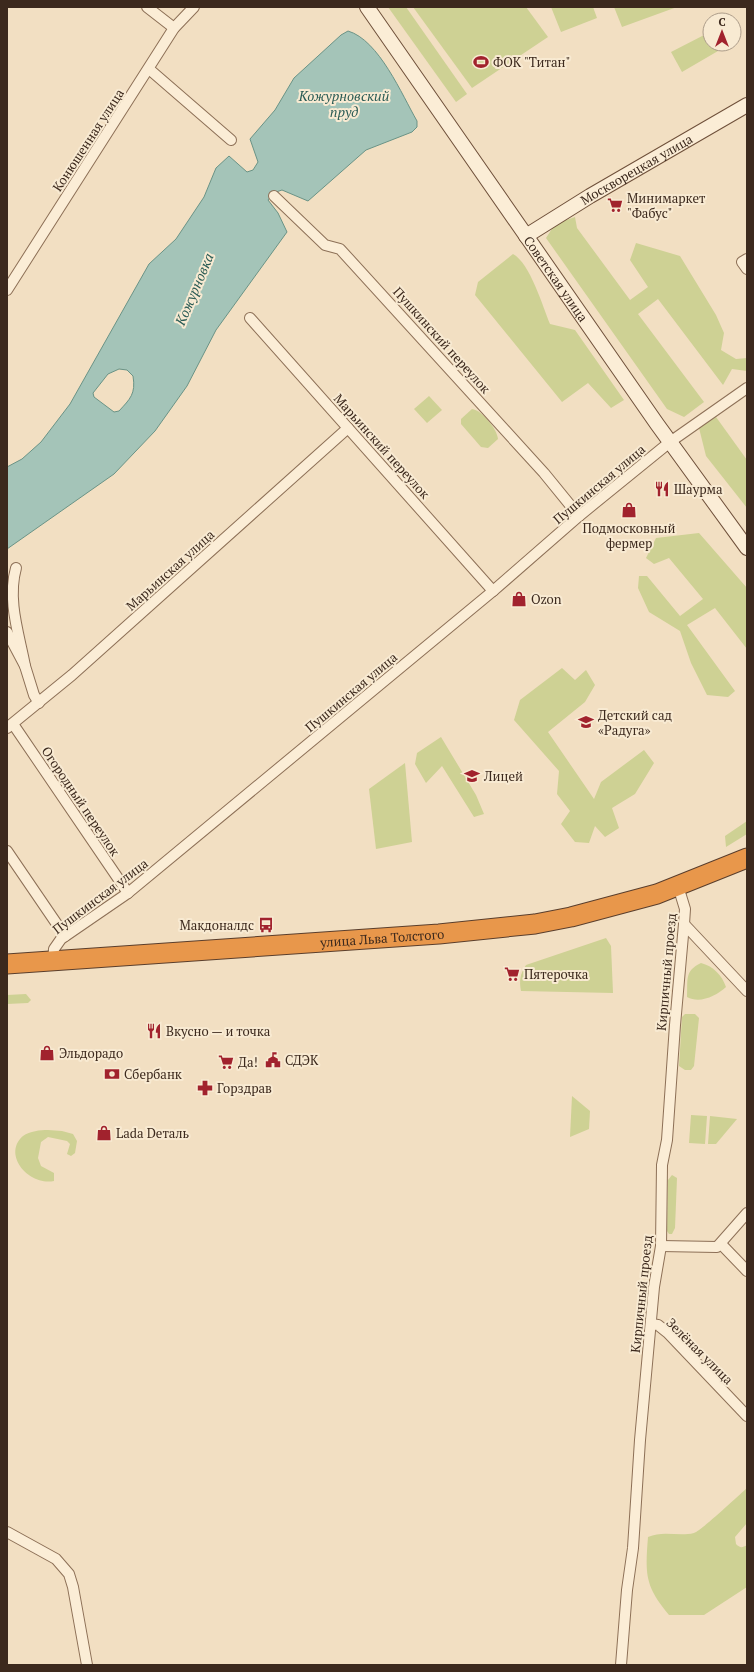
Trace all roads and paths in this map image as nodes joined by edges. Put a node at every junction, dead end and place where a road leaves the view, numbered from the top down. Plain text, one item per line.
1 (147, 7) edge
2 (194, 7) edge
3 (367, 7) edge
4 (174, 28) junction
5 (149, 69) junction
6 (747, 105) edge
7 (231, 140) dead end
8 (274, 196) dead end
9 (526, 236) junction
10 (747, 259) edge
11 (747, 269) edge
12 (7, 290) edge
13 (250, 318) dead end
14 (747, 388) edge
15 (348, 428) junction
16 (670, 442) junction
17 (579, 516) junction
18 (747, 548) edge
19 (16, 568) dead end
20 (494, 591) junction
21 (7, 632) edge
22 (25, 666) junction
23 (39, 703) junction
24 (10, 726) edge
25 (7, 851) edge
26 (747, 858) edge
27 (678, 886) junction
28 (128, 893) junction
29 (684, 924) junction
30 (65, 936) junction
31 (53, 961) junction
32 (7, 964) edge
33 (747, 991) edge
34 (747, 1213) edge
35 (721, 1244) junction
36 (661, 1246) junction
37 (747, 1271) edge
38 (651, 1324) junction
39 (747, 1416) edge
40 (7, 1532) edge
41 (87, 1665) edge
42 (621, 1665) edge

1 - 4 street
2 - 4 street, Конюшенная улица
3 - 9 main road, Советская улица
4 - 5 street, Конюшенная улица
5 - 7 street
5 - 12 street, Конюшенная улица
6 - 9 main road, Москворецкая улица
8 - 17 street, Пушкинский переулок
9 - 16 main road, Советская улица
10 - 11 street
13 - 15 street, Марьинский переулок
14 - 16 street, Пушкинская улица
15 - 20 street, Марьинский переулок
15 - 23 street, Марьинская улица
16 - 17 street, Пушкинская улица
16 - 18 main road, Советская улица
17 - 20 street, Пушкинская улица
19 - 22 street
20 - 28 street, Пушкинская улица
21 - 22 street
22 - 23 street
23 - 24 street, Марьинская улица
24 - 28 street, Огородный переулок
25 - 30 street
26 - 27 highway, улица Льва Толстого
27 - 29 street, Кирпичный проезд
27 - 31 highway, улица Льва Толстого
28 - 30 street, Пушкинская улица
29 - 33 street
29 - 36 street, Кирпичный проезд
30 - 31 street, Пушкинская улица
31 - 32 highway, улица Льва Толстого
34 - 35 street
35 - 36 street
35 - 37 street
36 - 38 street, Кирпичный проезд
38 - 39 street, Зелёная улица
38 - 42 street, Кирпичный проезд
40 - 41 street

